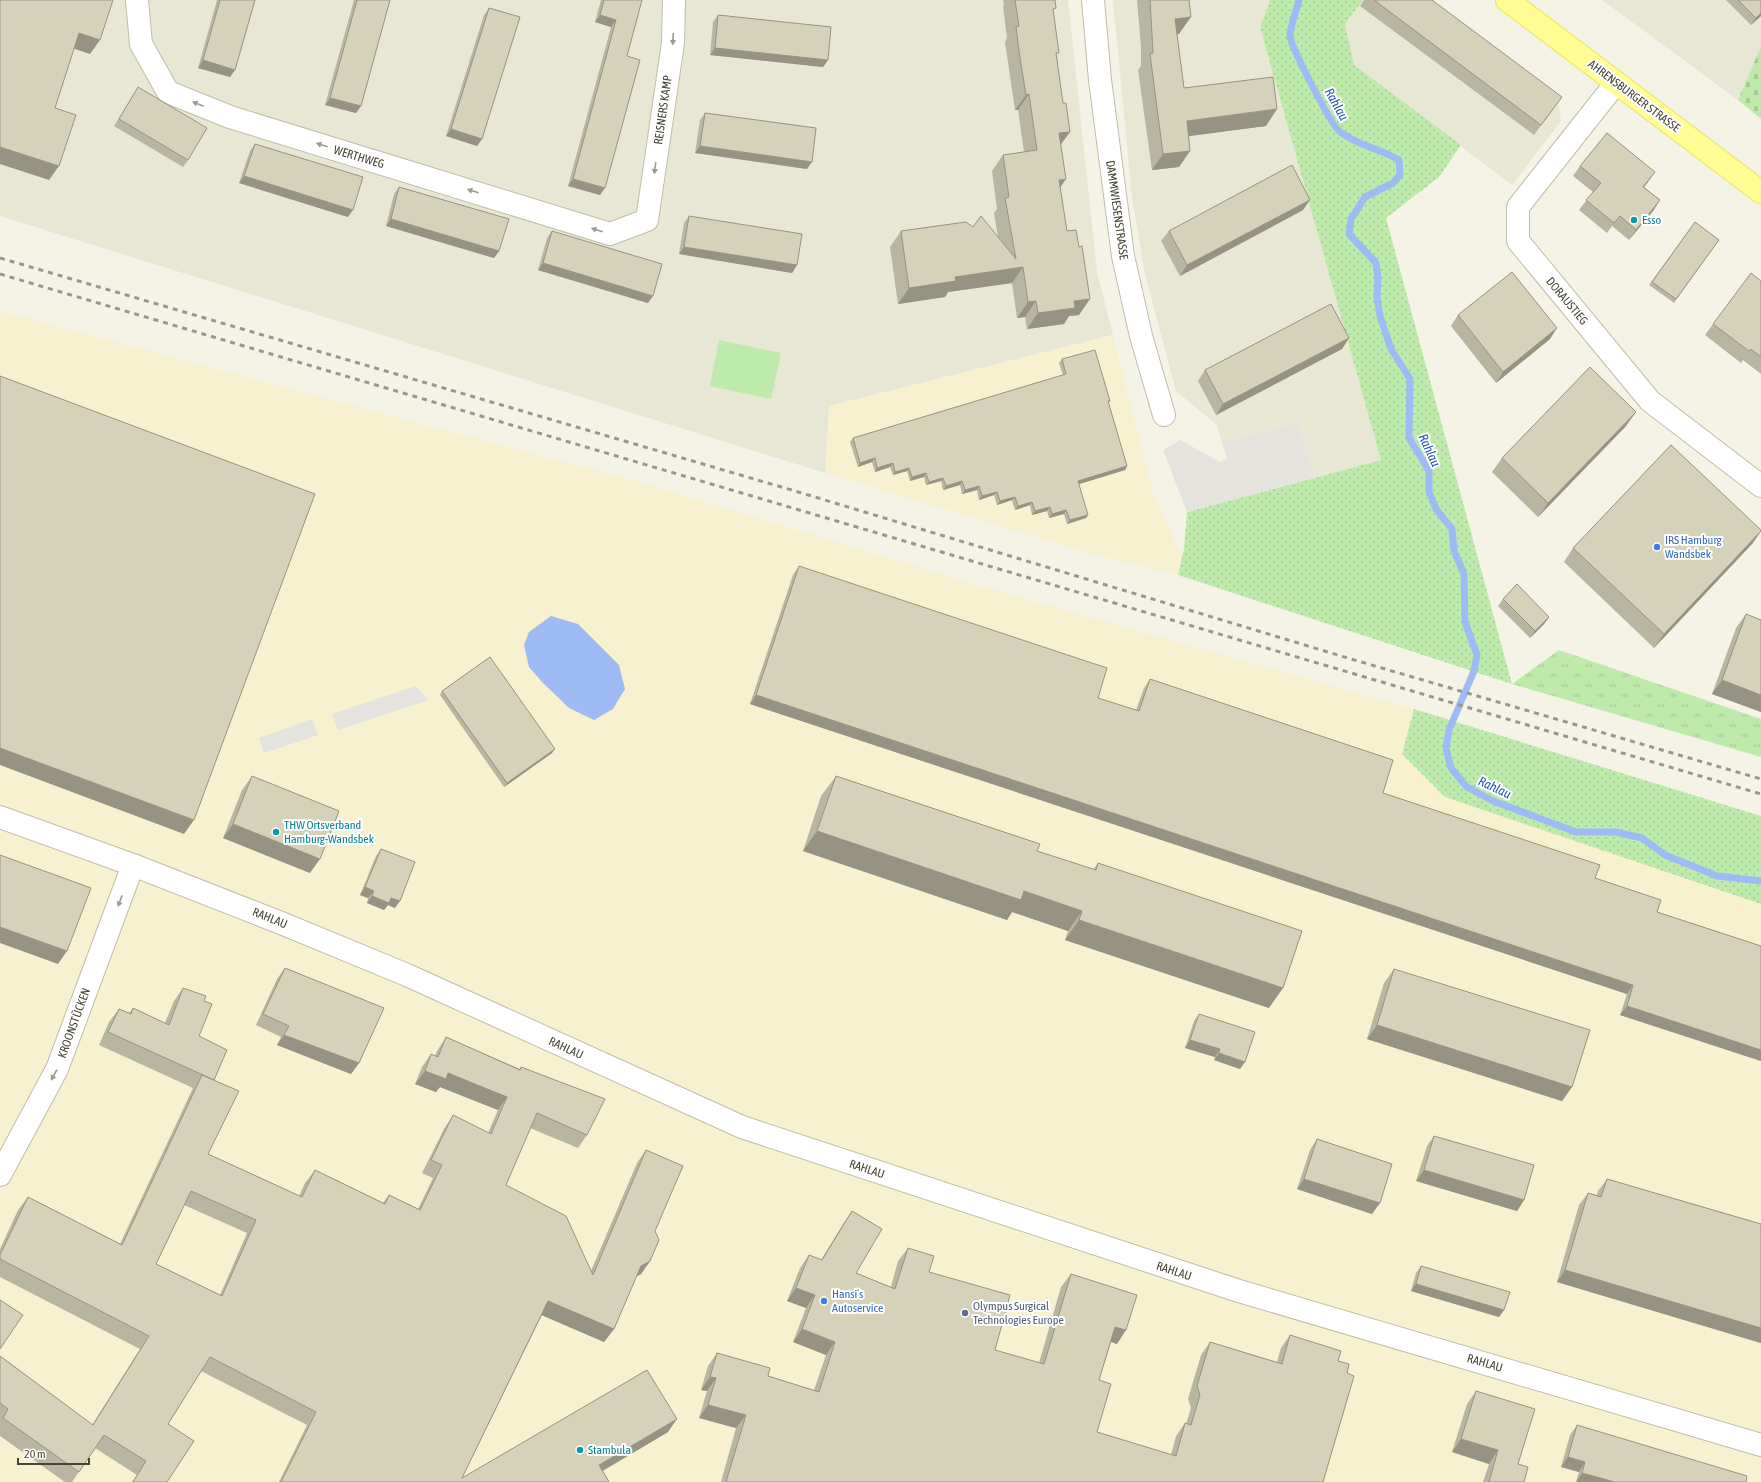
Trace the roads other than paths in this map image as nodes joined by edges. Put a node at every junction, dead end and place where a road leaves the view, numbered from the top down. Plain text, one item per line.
1 (137, 0) edge
2 (674, 0) edge
3 (1093, 0) edge
4 (1507, 0) edge
5 (1616, 83) junction
6 (1761, 192) edge
7 (647, 220) joint
8 (1164, 415) dead end
9 (1761, 486) edge
10 (0, 817) edge
11 (133, 865) junction
12 (0, 1175) edge
13 (1761, 1445) edge

7 -> 1 street, WERTHWEG
2 -> 7 street, REISNERS KAMP
3 - 8 street, DAMMWIESENSTRASSE
4 - 5 main road, AHRENSBURGER STRASSE
5 - 6 main road, AHRENSBURGER STRASSE
5 - 9 street, DORAUSTIEG
10 - 11 street, RAHLAU
11 -> 12 street, KROONSTÜCKEN
11 - 13 street, RAHLAU

